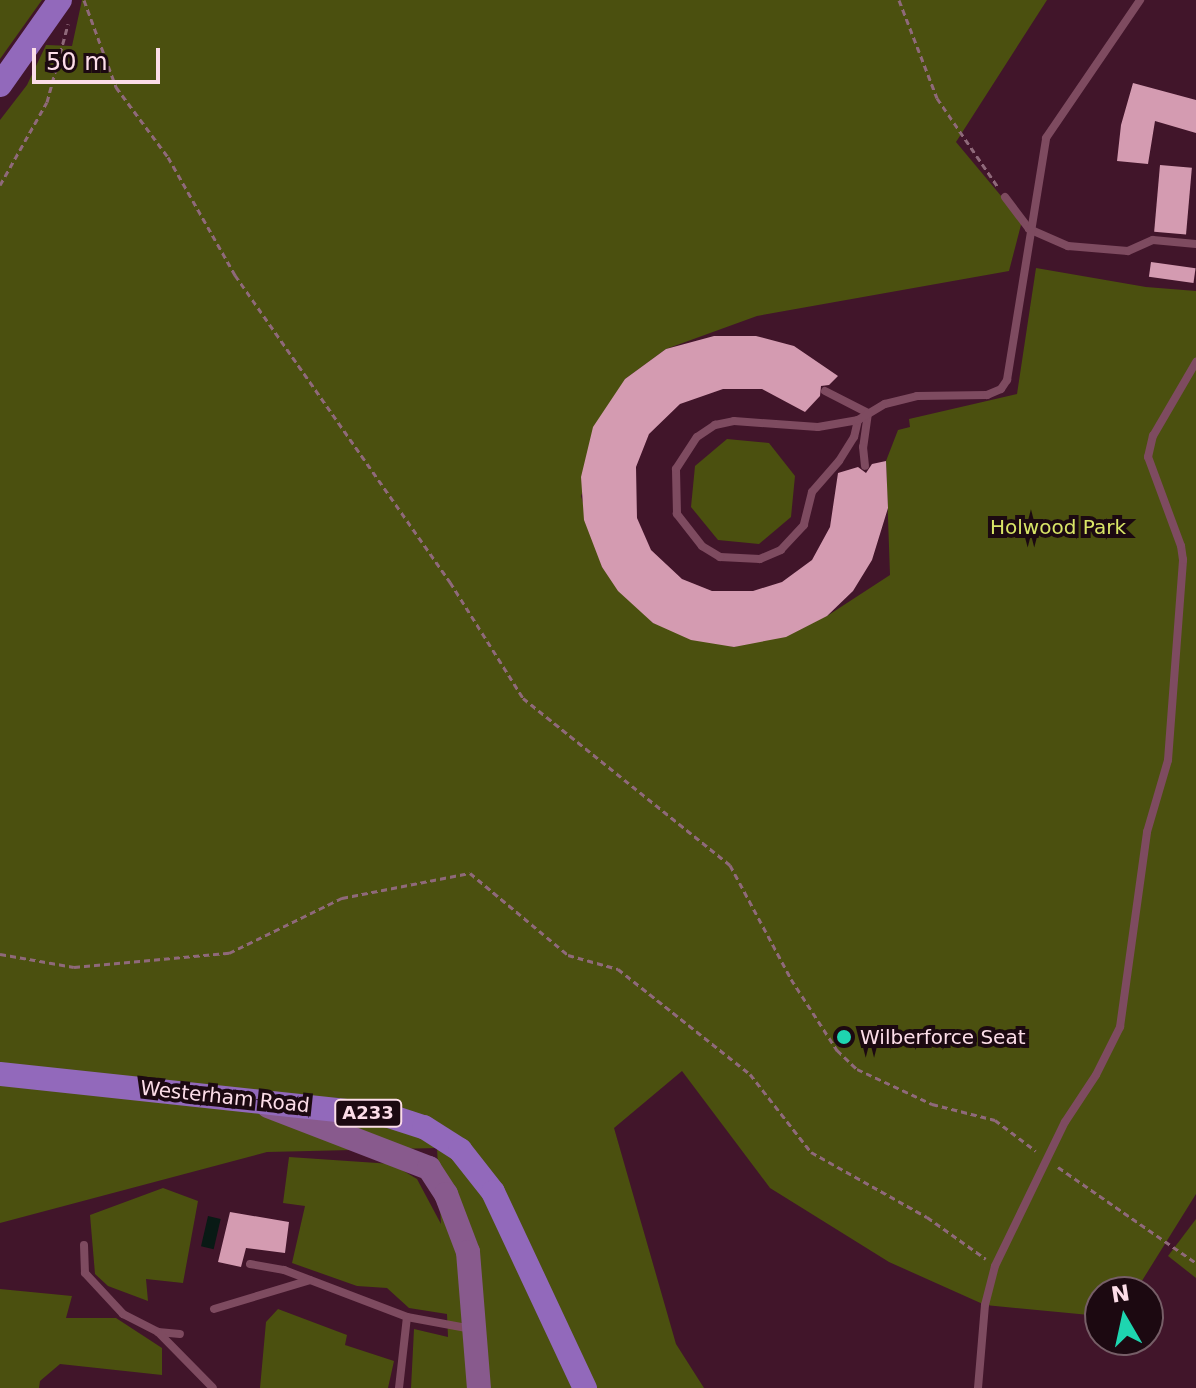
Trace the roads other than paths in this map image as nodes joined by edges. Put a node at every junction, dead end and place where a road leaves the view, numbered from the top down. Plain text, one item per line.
1 (1140, 0) edge
2 (65, 10) edge
3 (0, 85) edge
4 (1005, 197) road end
5 (1029, 229) junction
6 (1196, 244) edge
7 (1196, 362) edge
8 (825, 391) dead end
9 (868, 413) junction
10 (858, 420) junction
11 (865, 466) dead end
12 (0, 1074) edge
13 (250, 1099) junction
14 (84, 1245) dead end
15 (250, 1264) dead end
16 (310, 1280) junction
17 (214, 1309) dead end
18 (407, 1317) junction
19 (477, 1330) junction
20 (158, 1332) junction
21 (180, 1334) dead end
22 (213, 1388) edge
23 (399, 1388) edge
24 (479, 1388) edge
25 (585, 1388) edge
26 (978, 1388) edge

1 - 5 lane
2 - 3 main road
4 - 5 lane
5 - 6 lane
5 - 9 lane
7 - 26 lane
8 - 9 lane
9 - 10 lane
9 - 11 lane
10 - 10 lane
12 - 13 main road, Westerham Road / A233
13 - 19 street
13 - 25 main road, Westerham Road / A233
14 - 20 lane
15 - 16 lane
16 - 17 lane
16 - 18 lane
18 - 19 lane
18 - 23 lane
19 - 24 street
20 - 21 lane
20 - 22 lane

